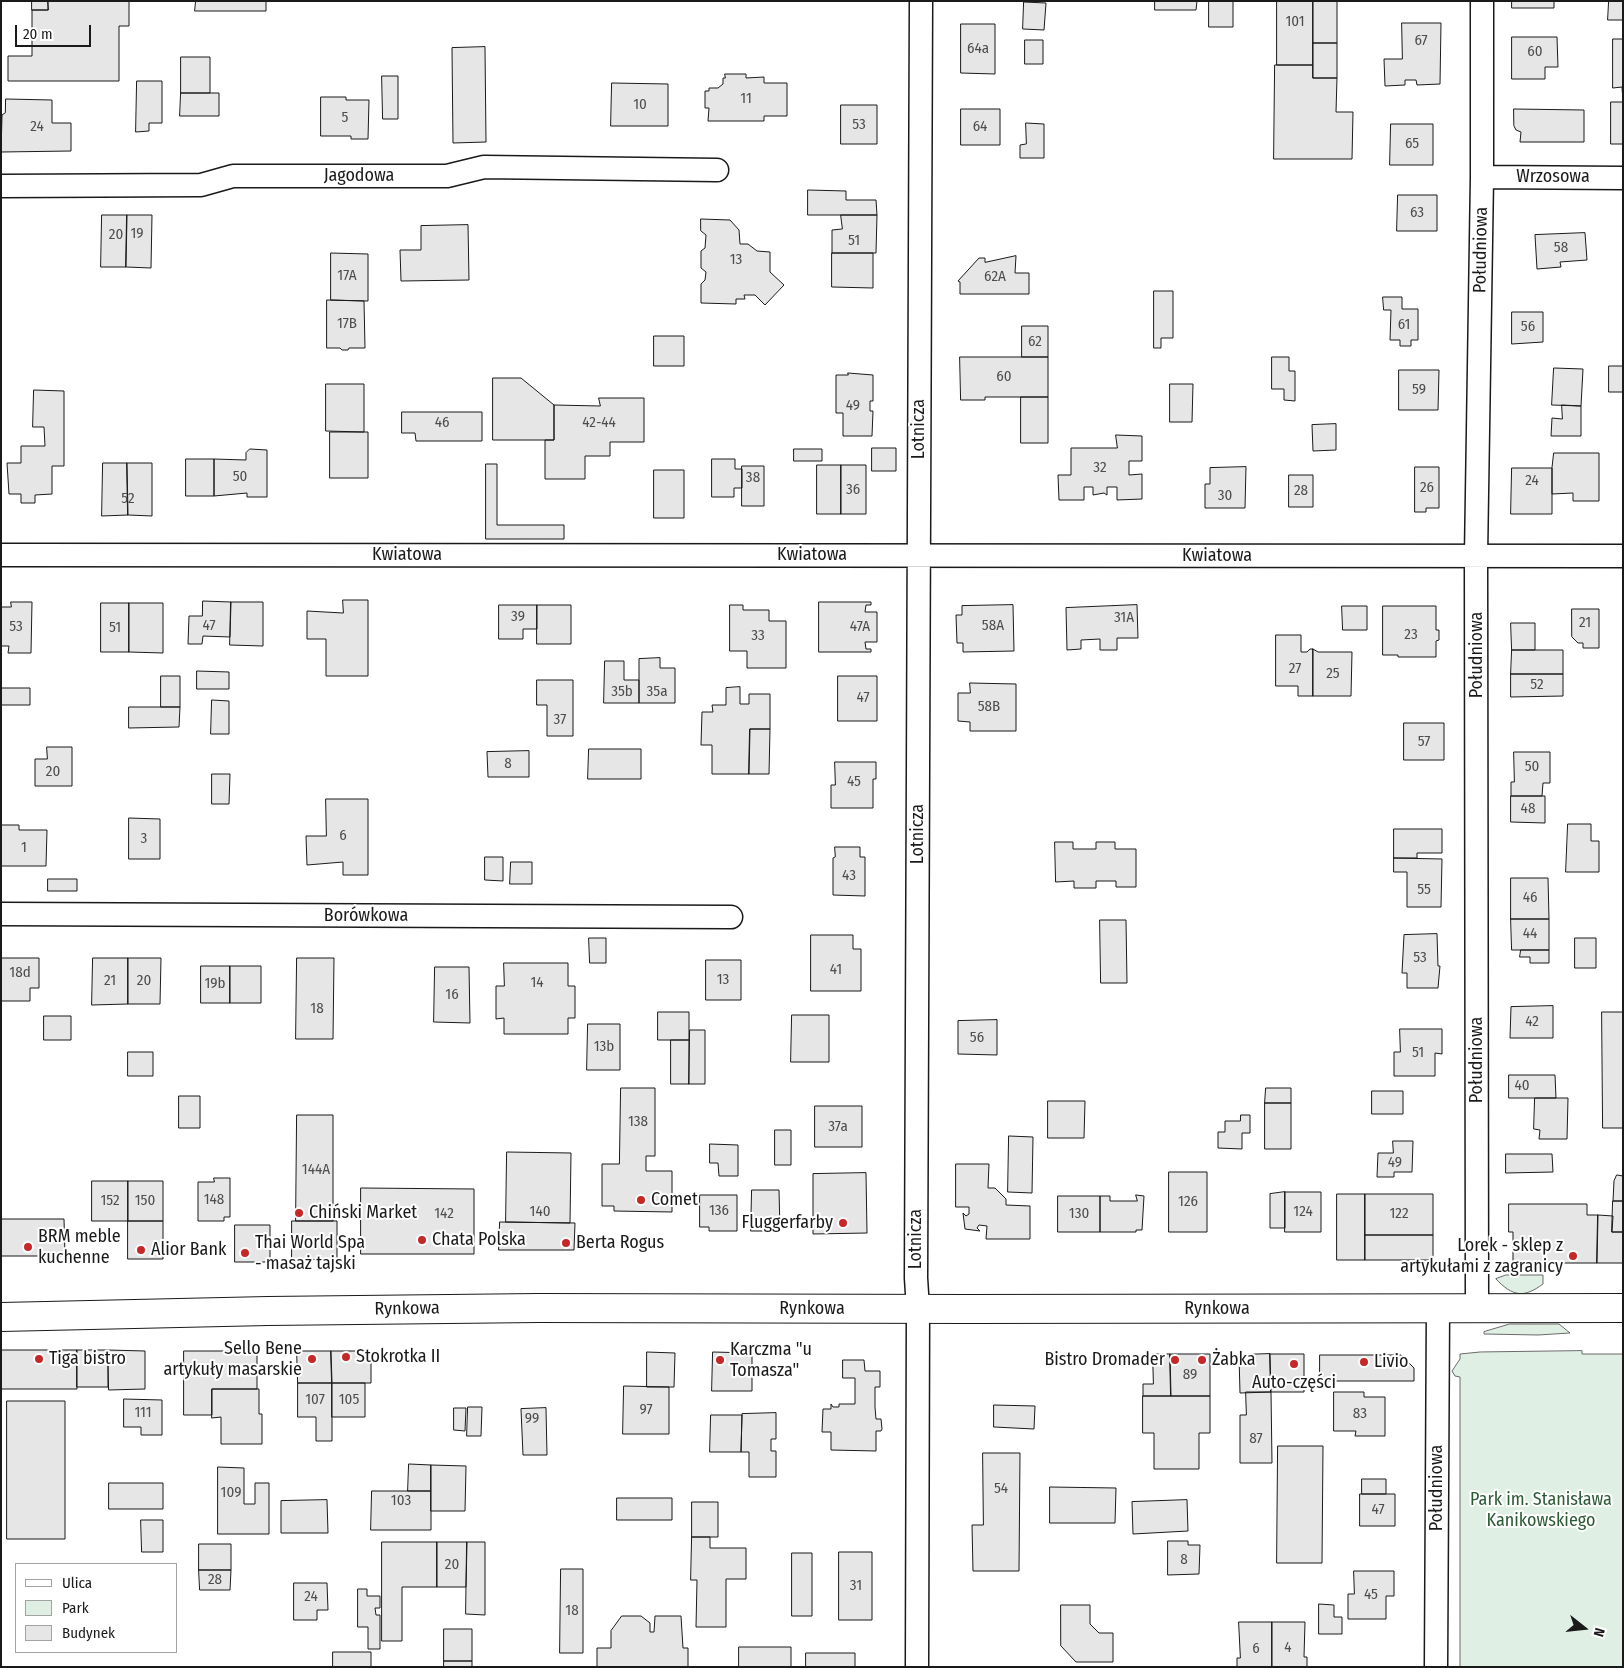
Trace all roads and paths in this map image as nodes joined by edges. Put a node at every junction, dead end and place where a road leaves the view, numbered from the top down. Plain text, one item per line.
1 (921, 1) edge
2 (1482, 1) edge
3 (717, 170) dead end
4 (1482, 177) junction
5 (1623, 178) edge
6 (1, 186) edge
7 (1, 555) edge
8 (919, 555) junction
9 (1476, 556) junction
10 (1623, 556) edge
11 (1, 914) edge
12 (731, 917) dead end
13 (1477, 1308) junction
14 (1623, 1308) edge
15 (918, 1309) junction
16 (1438, 1309) junction
17 (1, 1317) edge
18 (917, 1667) edge
19 (1436, 1667) edge

1 - 8 street, Lotnicza
2 - 4 street, Południowa
3 - 6 street, Jagodowa
4 - 5 street, Wrzosowa
4 - 9 street, Południowa
7 - 8 street, Kwiatowa
8 - 9 street, Kwiatowa
8 - 15 street, Lotnicza
9 - 10 street, Kwiatowa
9 - 13 street, Południowa
11 - 12 street, Borówkowa
13 - 14 street, Rynkowa
13 - 16 street, Rynkowa
15 - 16 street, Rynkowa
15 - 17 street, Rynkowa
15 - 18 street, Lotnicza
16 - 19 street, Południowa

